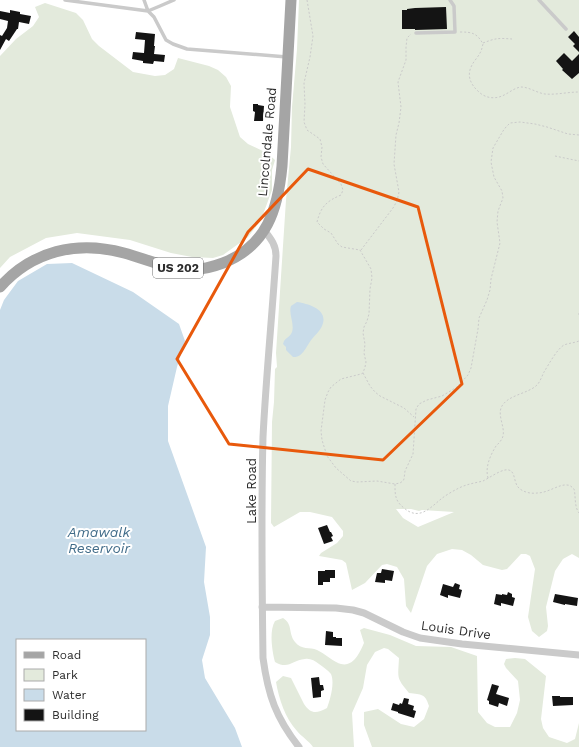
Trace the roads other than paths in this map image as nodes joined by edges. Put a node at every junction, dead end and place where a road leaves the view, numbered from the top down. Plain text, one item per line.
1 (65, 0) edge
2 (144, 0) edge
3 (174, 0) edge
4 (291, 0) edge
5 (450, 0) edge
6 (539, 0) edge
7 (148, 11) junction
8 (566, 30) dead end
9 (416, 33) road end
10 (288, 58) junction
11 (264, 230) junction
12 (0, 287) edge
13 (262, 606) junction
14 (579, 655) edge
15 (299, 747) edge

1 - 7 lane
2 - 7 lane
3 - 7 lane
4 - 10 main road, Lincolndale Road / US 202
5 - 9 lane
6 - 8 lane
7 - 10 lane
10 - 11 main road, Lincolndale Road / US 202
11 - 12 main road, Lincolndale Road / US 202
11 - 13 street, Lake Road
13 - 14 street, Louis Drive
13 - 15 street, Lake Road

